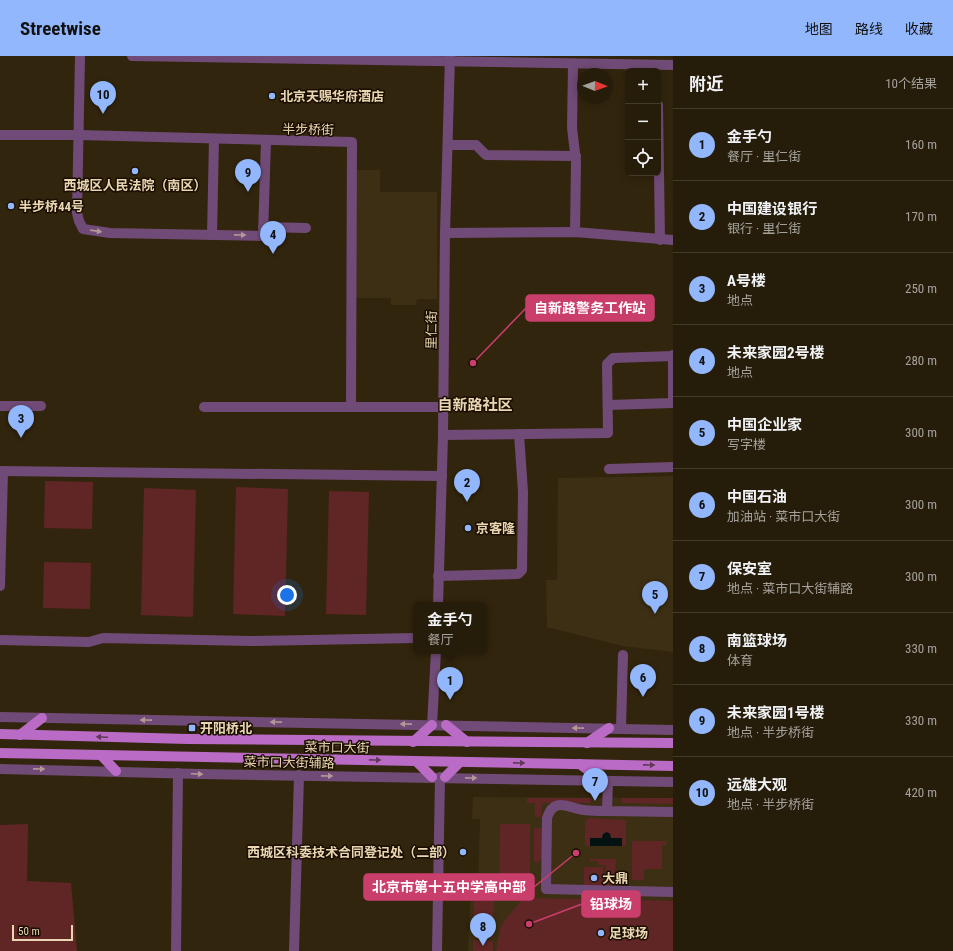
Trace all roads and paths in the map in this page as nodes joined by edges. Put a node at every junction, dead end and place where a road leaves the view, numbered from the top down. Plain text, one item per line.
1 (80, 56) edge
2 (132, 56) edge
3 (230, 57) edge
4 (450, 59) edge
5 (574, 64) junction
6 (673, 65) edge
7 (655, 68) edge
8 (0, 135) edge
9 (79, 135) junction
10 (214, 139) junction
11 (659, 140) edge
12 (266, 141) junction
13 (448, 145) junction
14 (576, 156) junction
15 (263, 227) junction
16 (306, 228) dead end
17 (575, 232) junction
18 (445, 233) junction
19 (212, 235) junction
20 (660, 240) junction
21 (673, 240) edge
22 (673, 356) edge
23 (673, 403) edge
24 (608, 405) junction
25 (0, 406) edge
26 (41, 406) dead end
27 (351, 406) junction
28 (204, 407) dead end
29 (443, 407) junction
30 (519, 434) junction
31 (443, 435) junction
32 (673, 468) edge
33 (609, 469) dead end
34 (1, 471) edge
35 (442, 476) junction
36 (438, 576) junction
37 (0, 586) edge
38 (438, 602) edge
39 (413, 638) edge
40 (0, 640) edge
41 (436, 654) edge
42 (623, 655) dead end
43 (0, 717) edge
44 (42, 718) junction
45 (432, 725) junction
46 (446, 725) junction
47 (609, 728) junction
48 (621, 728) junction
49 (673, 730) edge
50 (0, 734) edge
51 (20, 735) junction
52 (412, 742) junction
53 (467, 742) junction
54 (587, 743) junction
55 (673, 743) edge
56 (0, 753) edge
57 (101, 755) junction
58 (416, 761) junction
59 (460, 762) junction
60 (580, 764) junction
61 (673, 766) edge
62 (0, 769) edge
63 (116, 771) junction
64 (178, 773) junction
65 (299, 775) junction
66 (439, 777) junction
67 (605, 781) junction
68 (673, 782) edge
69 (607, 811) junction
70 (673, 812) edge
71 (673, 892) edge
72 (176, 951) edge
73 (294, 951) edge
74 (437, 951) edge

1 - 9 street
2 - 3 street
3 - 4 street
4 - 5 street
4 - 13 street, 里仁街
5 - 7 street
5 - 14 street
6 - 7 street
8 - 9 street, 半步桥街
9 - 10 street, 半步桥街
9 -> 19 street
10 - 12 street, 半步桥街
10 - 19 street
11 - 20 street
12 - 15 street
12 - 27 street, 半步桥街
13 - 14 street
13 - 18 street, 里仁街
14 - 17 street
15 - 16 street
19 -> 15 street
17 - 18 street
17 - 20 street
18 - 29 street, 里仁街
20 - 21 street
22 - 23 street
22 - 24 street
23 - 24 street
24 - 30 street
25 - 26 street
27 - 28 street
27 - 29 street
29 - 31 street, 里仁街
30 - 31 street
30 - 36 street
31 - 35 street, 里仁街
32 - 33 street
34 - 35 street
34 - 37 street
35 - 36 street, 里仁街
36 - 38 street, 里仁街
39 - 40 street
41 - 45 street
42 - 48 street
43 - 44 street
45 -> 44 street
44 - 51 main road
45 - 46 street
45 - 52 main road
47 -> 46 street
46 - 53 main road
47 - 48 street
47 - 54 main road
48 - 49 street
50 - 51 main road, 菜市口大街
52 -> 51 main road, 菜市口大街
52 - 53 main road, 菜市口大街
53 - 54 main road, 菜市口大街
54 - 55 main road, 菜市口大街
56 - 57 main road, 菜市口大街
57 -> 58 main road, 菜市口大街
57 - 63 main road
58 - 59 main road, 菜市口大街
58 - 66 main road
59 -> 60 main road, 菜市口大街
59 - 66 main road
60 -> 61 main road, 菜市口大街
60 - 67 main road
62 -> 63 street, 菜市口大街辅路
63 - 64 street, 菜市口大街辅路
64 -> 65 street, 菜市口大街辅路
64 - 72 street
65 -> 66 street, 菜市口大街辅路
65 - 73 street
66 -> 67 street, 菜市口大街辅路
66 - 74 street
67 - 68 street, 菜市口大街辅路
67 - 69 street
69 - 70 street
69 - 71 street

